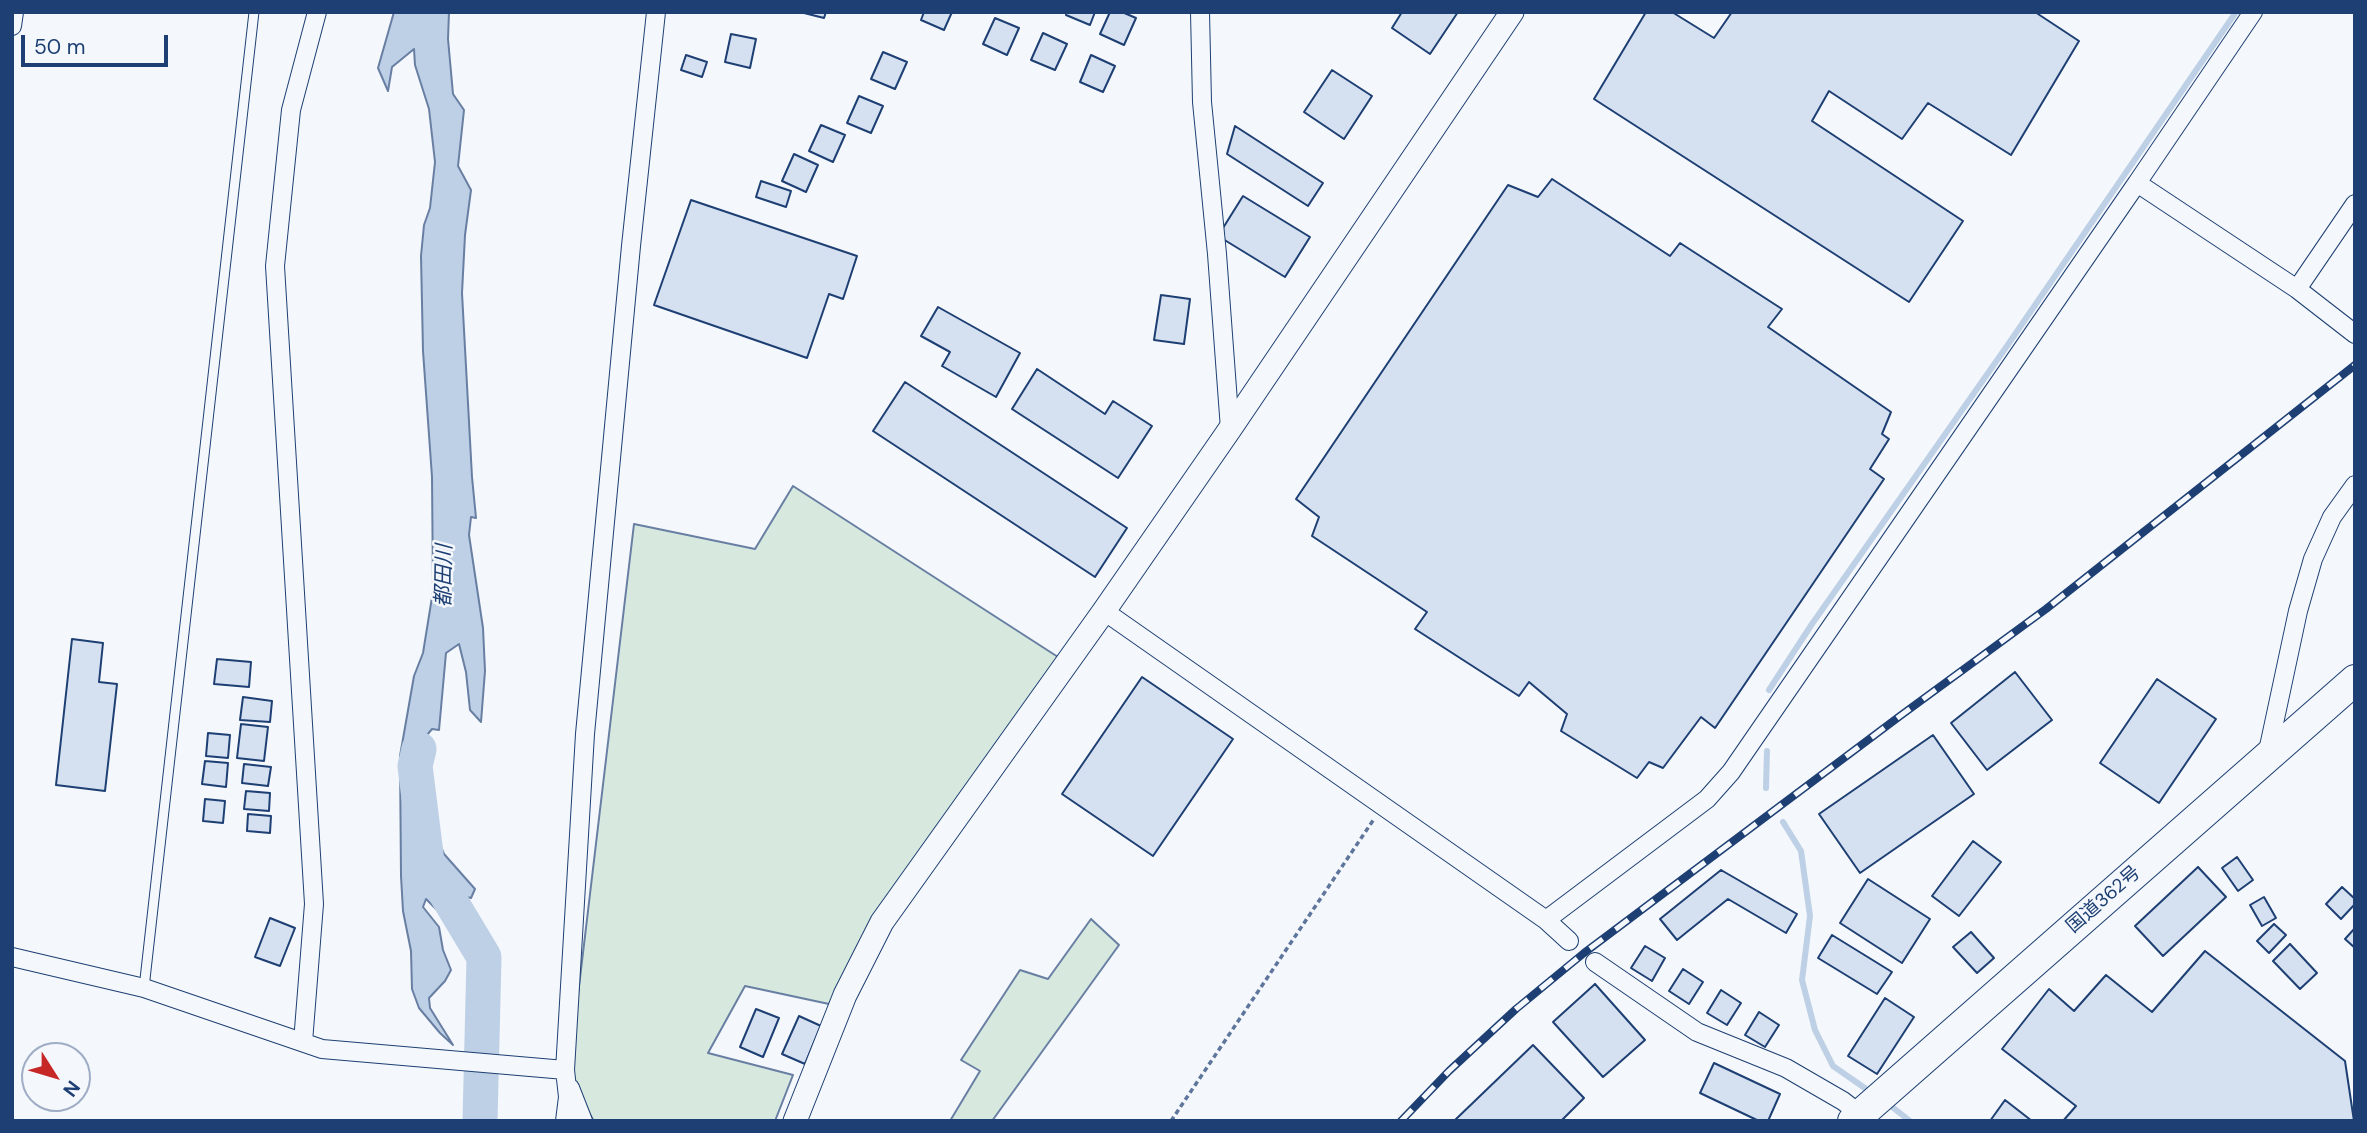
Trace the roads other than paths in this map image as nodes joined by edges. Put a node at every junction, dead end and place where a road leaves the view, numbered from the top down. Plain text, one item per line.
1 (14, 12) edge
2 (254, 12) edge
3 (317, 12) edge
4 (656, 12) edge
5 (1199, 12) edge
6 (1512, 12) edge
7 (2253, 12) edge
8 (12, 26) edge
9 (2137, 183) junction
10 (2355, 205) edge
11 (2298, 289) junction
12 (2355, 334) edge
13 (1230, 429) junction
14 (2355, 485) edge
15 (1104, 611) junction
16 (2355, 680) edge
17 (2267, 756) junction
18 (1546, 920) junction
19 (1569, 941) dead end
20 (12, 957) edge
21 (1595, 961) dead end
22 (144, 988) junction
23 (303, 1042) junction
24 (565, 1070) junction
25 (1857, 1118) edge
26 (565, 1121) edge
27 (583, 1121) edge
28 (795, 1121) edge

1 - 8 street
2 - 22 lane
3 - 23 street
4 - 24 street
5 - 13 street
6 - 13 street
7 - 9 street
9 - 11 street
9 - 18 street
10 - 11 street
11 - 12 street
13 - 15 street
14 - 17 street
15 - 18 street
15 - 28 street
16 - 17 highway, 国道362号
17 - 25 highway, 国道362号
18 - 19 street
20 - 22 street
21 - 25 street
22 - 23 street
23 - 24 street
24 - 26 street
24 - 27 street

